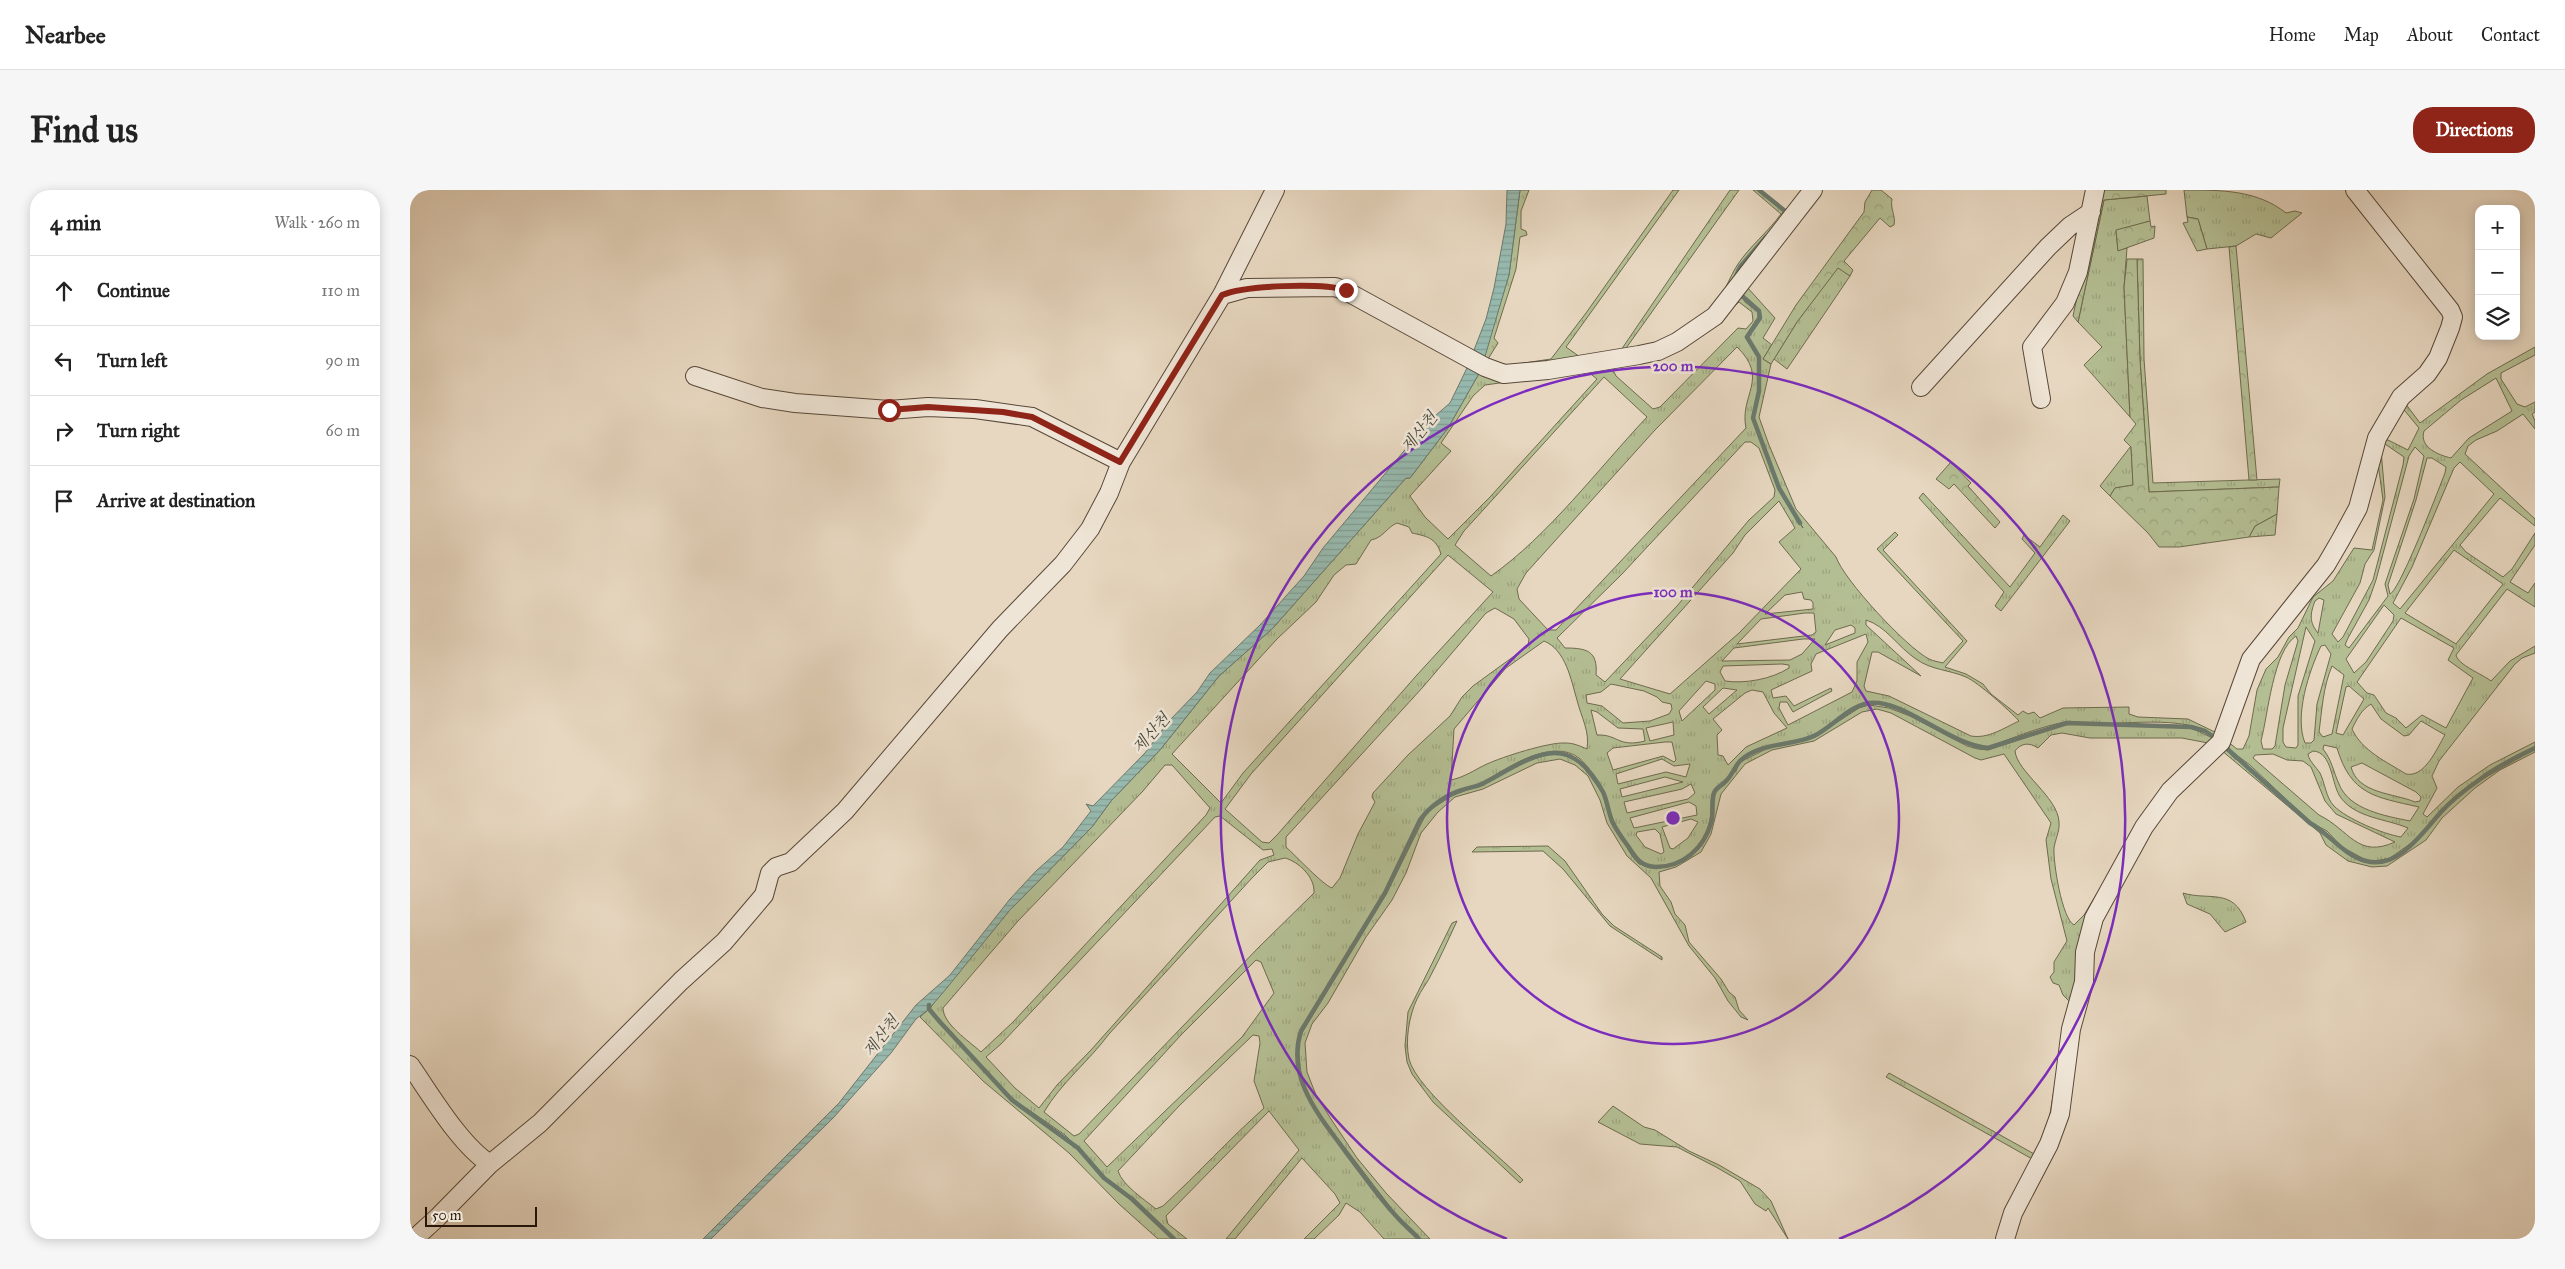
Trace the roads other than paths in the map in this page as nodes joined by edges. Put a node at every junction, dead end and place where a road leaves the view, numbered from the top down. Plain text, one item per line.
1 (1275, 190) edge
2 (1813, 190) edge
3 (2096, 190) edge
4 (2356, 190) edge
5 (2091, 212) junction
6 (1222, 295) junction
7 (695, 376) dead end
8 (1920, 387) dead end
9 (2041, 399) dead end
10 (1120, 462) junction
11 (410, 1065) edge
12 (490, 1164) junction
13 (414, 1239) edge
14 (2005, 1239) edge

1 - 6 street
2 - 6 street
3 - 5 street
4 - 14 street
5 - 8 street
5 - 9 street
6 - 10 street
7 - 10 street
10 - 12 street
11 - 12 street
12 - 13 street

